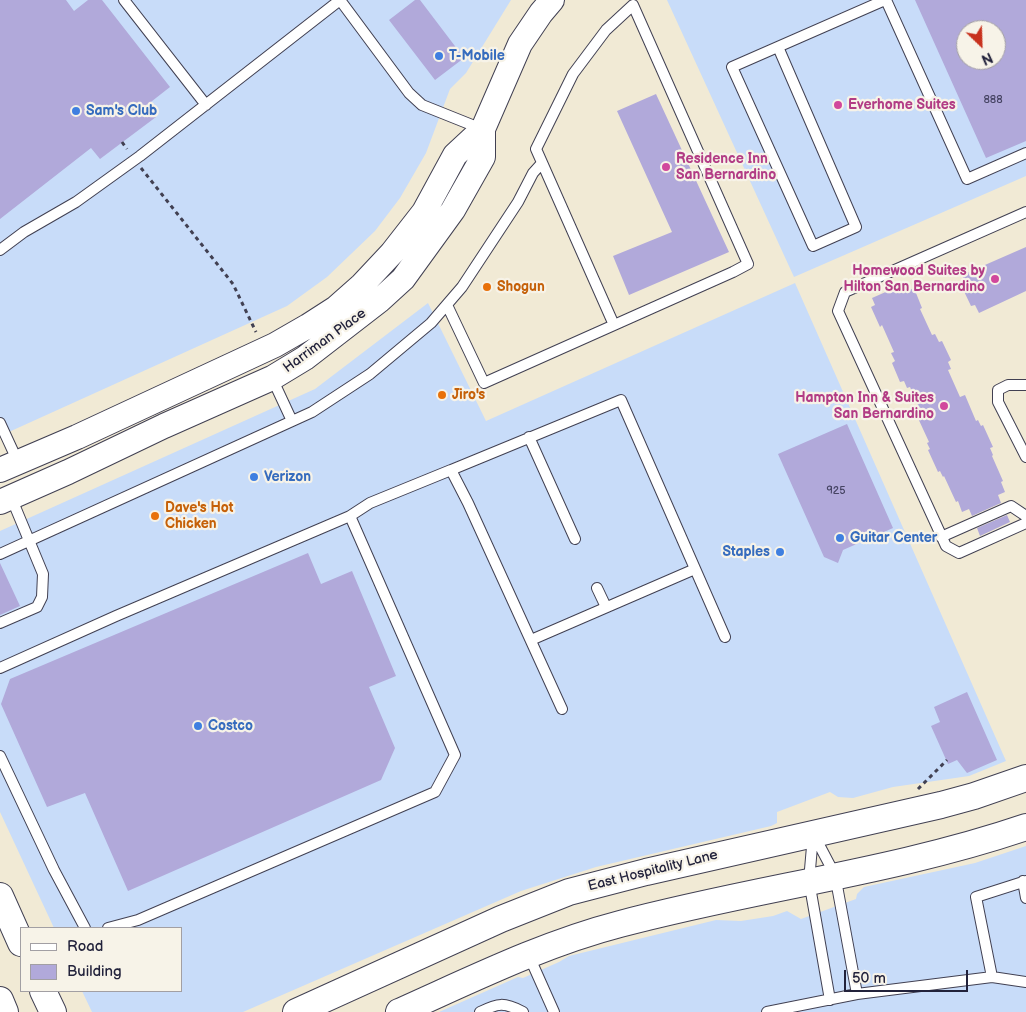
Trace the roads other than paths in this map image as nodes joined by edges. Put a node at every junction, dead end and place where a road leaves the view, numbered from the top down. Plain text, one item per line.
1 (124, 0) edge
2 (340, 0) edge
3 (552, 0) edge
4 (885, 0) edge
5 (778, 47) junction
6 (206, 105) junction
7 (483, 129) junction
8 (1026, 153) edge
9 (542, 163) junction
10 (1026, 212) edge
11 (0, 250) edge
12 (447, 305) junction
13 (614, 325) junction
14 (272, 378) junction
15 (1026, 385) edge
16 (292, 421) junction
17 (0, 423) edge
18 (529, 437) junction
19 (1026, 456) edge
20 (9, 466) edge
21 (451, 470) junction
22 (6, 500) edge
23 (350, 516) junction
24 (1026, 516) edge
25 (1026, 523) edge
26 (941, 537) junction
27 (575, 539) dead end
28 (28, 541) junction
29 (0, 554) edge
30 (695, 569) junction
31 (597, 588) dead end
32 (606, 607) junction
33 (0, 623) edge
34 (725, 637) dead end
35 (531, 640) junction
36 (0, 668) edge
37 (562, 709) dead end
38 (0, 756) edge
39 (1026, 778) edge
40 (1026, 827) edge
41 (814, 834) junction
42 (835, 876) junction
43 (809, 881) junction
44 (1024, 881) edge
45 (0, 896) edge
46 (1026, 898) edge
47 (84, 927) edge
48 (112, 927) edge
49 (20, 941) edge
50 (529, 954) junction
51 (992, 978) junction
52 (1026, 982) edge
53 (43, 992) edge
54 (857, 994) junction
55 (0, 1000) edge
56 (830, 1000) junction
57 (5, 1012) edge
58 (53, 1012) edge
59 (296, 1012) edge
60 (399, 1012) edge
61 (480, 1012) edge
62 (523, 1012) edge
63 (554, 1012) edge
64 (767, 1012) edge

1 - 6 lane
2 - 6 lane
2 - 7 lane
3 - 7 street, Harriman Place
4 - 5 lane
4 - 8 lane
5 - 5 lane
6 - 11 lane
7 - 14 street, Harriman Place
7 - 20 street, Harriman Place
9 - 12 lane
9 - 13 lane
9 - 13 lane
10 - 26 lane
12 - 13 lane
12 - 16 lane
14 - 16 lane
14 - 22 street, Harriman Place
15 - 19 lane
16 - 28 lane
17 - 20 lane
18 - 21 lane
18 - 27 lane
18 - 30 lane
21 - 23 lane
21 - 35 lane
22 - 28 lane
23 - 36 lane
23 - 48 lane
24 - 26 lane
25 - 26 lane
28 - 29 lane
28 - 33 lane
30 - 32 lane
30 - 34 lane
31 - 32 lane
32 - 35 lane
35 - 37 lane
38 - 47 lane
39 - 41 main road, East Hospitality Lane
40 - 42 main road
41 - 42 lane
41 - 43 lane
41 - 59 main road, East Hospitality Lane
42 - 43 main road
42 - 54 lane
43 - 50 main road
43 - 56 lane
44 - 46 lane
44 - 51 lane
45 - 49 main road
50 - 60 main road
50 - 63 lane
51 - 52 lane
51 - 54 lane
53 - 58 main road
54 - 56 lane
55 - 57 main road
56 - 64 lane
61 - 62 lane

